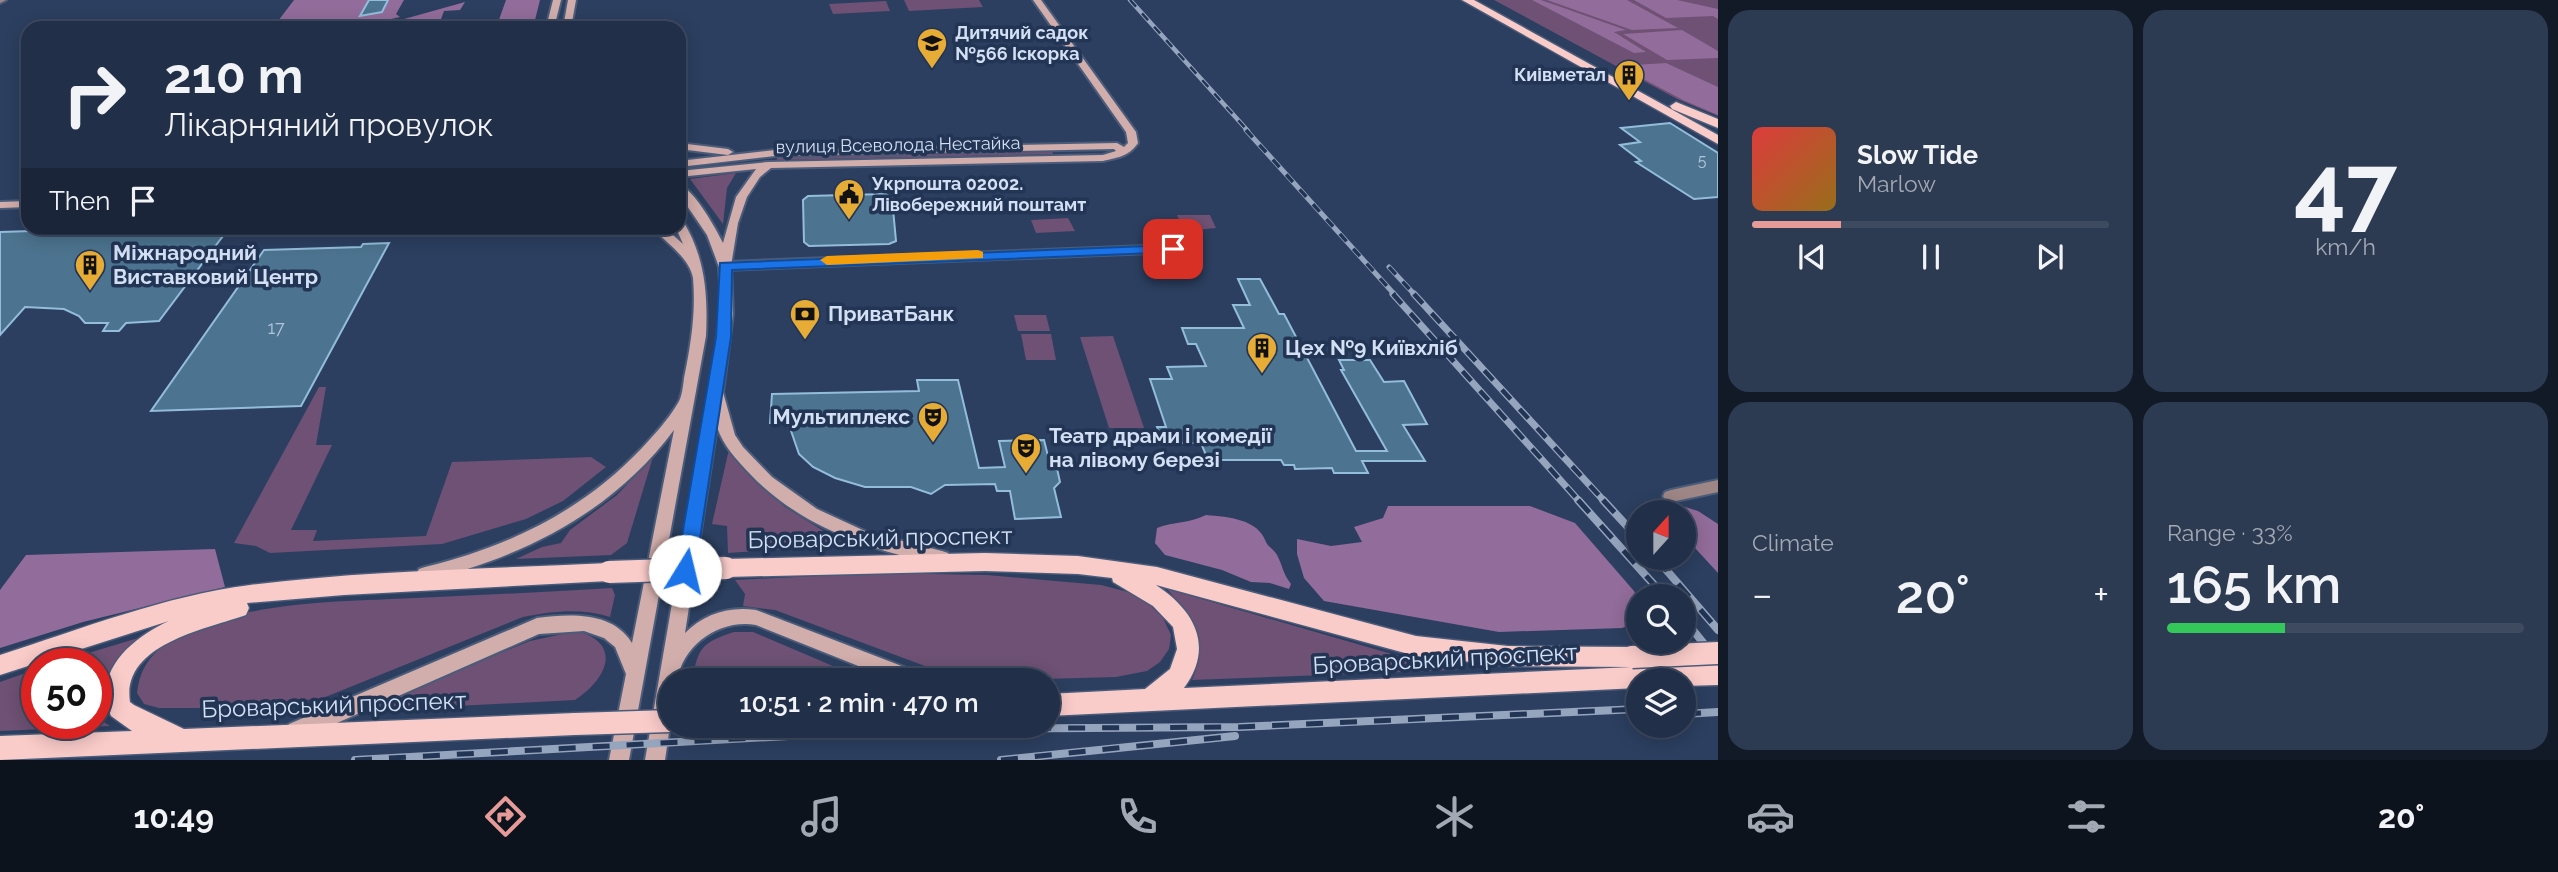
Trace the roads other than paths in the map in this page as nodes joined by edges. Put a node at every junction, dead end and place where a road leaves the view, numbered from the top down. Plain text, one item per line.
1 (557, 0) edge
2 (572, 0) edge
3 (1037, 0) edge
4 (1467, 0) edge
5 (1483, 0) edge
6 (552, 21) edge
7 (568, 21) edge
8 (1125, 123) junction
9 (1718, 124) edge
10 (1718, 140) edge
11 (1097, 145) junction
12 (686, 147) edge
13 (761, 153) junction
14 (1118, 156) junction
15 (686, 163) edge
16 (769, 165) junction
17 (686, 173) edge
18 (686, 196) edge
19 (21, 204) edge
20 (0, 205) edge
21 (667, 235) edge
22 (686, 235) edge
23 (1173, 249) dead end
24 (725, 266) junction
25 (700, 276) junction
26 (715, 390) junction
27 (688, 400) junction
28 (1718, 486) edge
29 (1671, 496) dead end
30 (985, 562) junction
31 (1105, 568) junction
32 (344, 586) junction
33 (1718, 653) edge
34 (0, 665) edge
35 (670, 668) edge
36 (672, 668) edge
37 (886, 668) edge
38 (634, 673) junction
39 (1718, 674) edge
40 (1150, 699) junction
41 (1060, 704) edge
42 (658, 721) edge
43 (288, 735) junction
44 (195, 738) junction
45 (659, 738) edge
46 (0, 748) edge
47 (619, 760) edge
48 (655, 760) edge

1 - 6 main road
2 - 7 main road
3 - 8 main road
4 - 10 main road
5 - 9 main road
8 - 11 main road
8 - 14 main road
11 - 13 main road, вулиця Всеволода Нестайка
11 - 14 main road
12 - 13 main road
13 - 15 main road, вулиця Всеволода Нестайка
14 - 16 main road, вулиця Всеволода Нестайка
16 - 17 main road, вулиця Всеволода Нестайка
16 - 24 main road
18 - 24 main road
19 - 20 main road
21 - 25 main road
22 - 25 main road
23 - 24 street
24 - 26 main road
25 - 27 main road
26 - 30 main road
26 - 35 main road
27 - 32 main road
27 - 38 main road
28 - 29 street
30 - 31 main road, Броварський проспект
30 - 32 main road, Броварський проспект, bridge
31 - 33 main road, Броварський проспект, bridge
31 - 40 main road
32 - 34 main road, Броварський проспект
32 - 44 main road
36 - 37 main road
38 - 43 main road
38 - 47 main road
39 - 40 main road, Броварський проспект
40 - 41 main road, Броварський проспект
42 - 43 main road, Броварський проспект, bridge
43 - 44 main road, Броварський проспект
44 - 46 main road, Броварський проспект
45 - 48 main road

